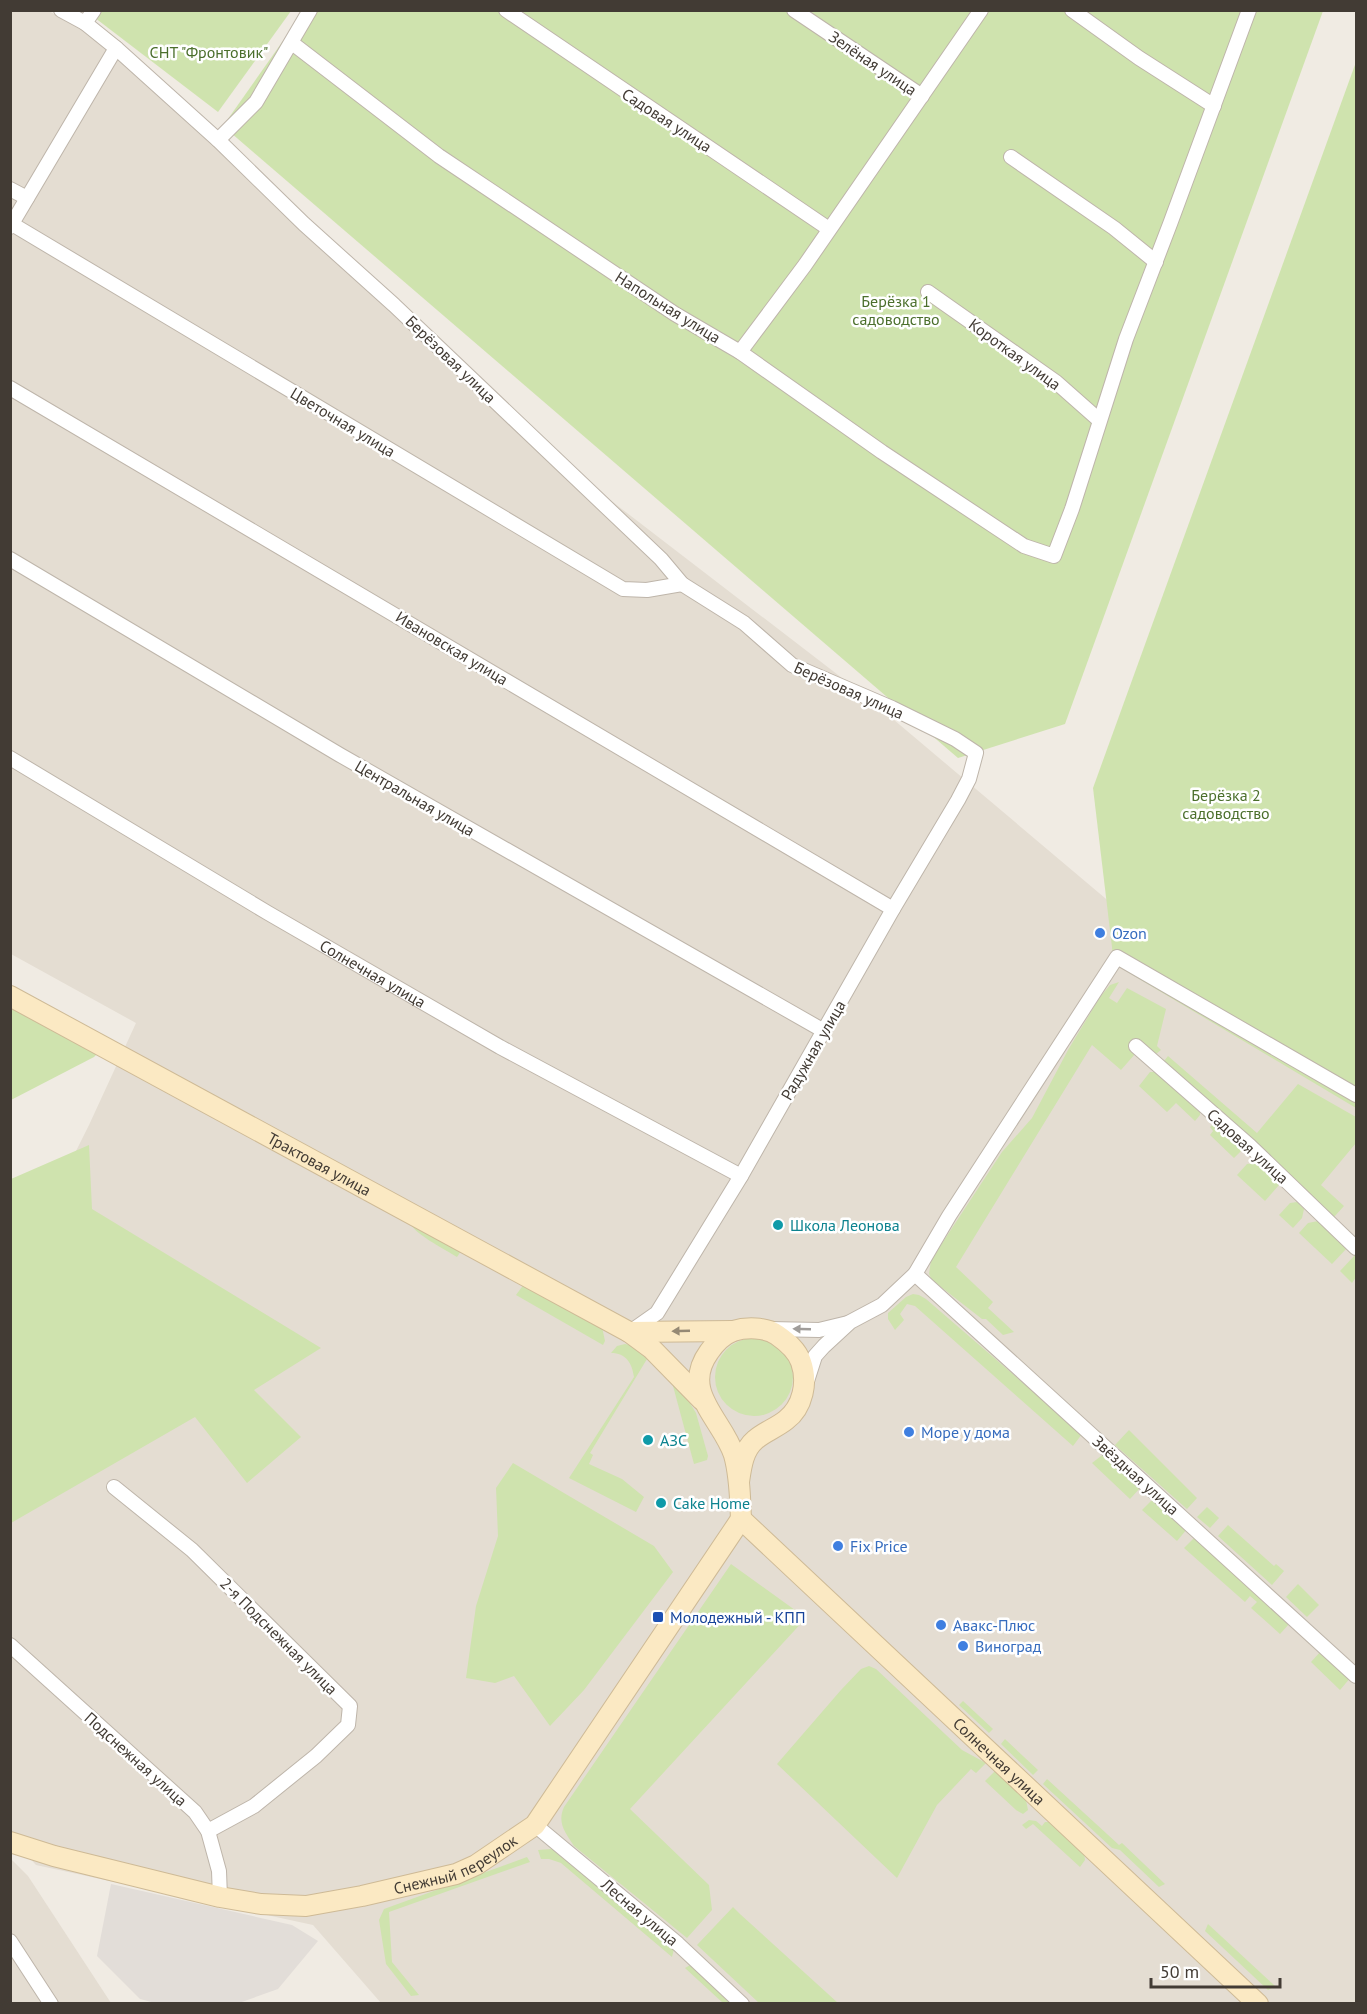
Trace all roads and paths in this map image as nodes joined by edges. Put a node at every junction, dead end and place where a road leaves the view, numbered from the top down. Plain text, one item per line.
1 (61, 10) edge
2 (94, 10) edge
3 (310, 10) edge
4 (506, 10) edge
5 (794, 10) edge
6 (981, 10) edge
7 (1072, 10) edge
8 (1249, 10) edge
9 (85, 23) junction
10 (292, 43) junction
11 (116, 48) junction
12 (922, 96) junction
13 (1214, 106) junction
14 (218, 140) junction
15 (1011, 157) dead end
16 (10, 189) edge
17 (27, 198) junction
18 (11, 226) edge
19 (829, 229) junction
20 (1156, 262) junction
21 (928, 292) dead end
22 (741, 352) junction
23 (10, 388) edge
24 (1099, 420) junction
25 (10, 558) edge
26 (682, 584) junction
27 (976, 753) joint
28 (10, 758) edge
29 (893, 909) junction
30 (10, 996) edge
31 (824, 1031) junction
32 (1136, 1046) dead end
33 (1356, 1095) edge
34 (741, 1176) junction
35 (1356, 1248) edge
36 (915, 1274) junction
37 (850, 1322) junction
38 (753, 1328) junction
39 (733, 1331) junction
40 (629, 1332) junction
41 (804, 1389) junction
42 (702, 1400) junction
43 (713, 1417) junction
44 (771, 1430) junction
45 (739, 1482) junction
46 (114, 1486) dead end
47 (741, 1519) junction
48 (10, 1645) edge
49 (1356, 1676) edge
50 (535, 1825) junction
51 (208, 1831) junction
52 (10, 1842) edge
53 (220, 1897) junction
54 (10, 1941) edge
55 (51, 2004) edge
56 (742, 2004) edge
57 (1258, 2004) edge

1 - 9 street, Берёзовая улица
2 - 9 street
3 - 10 street
4 - 19 street, Садовая улица
5 - 12 street, Зелёная улица
6 - 12 street
7 - 13 street
8 - 13 street
9 - 11 street, Берёзовая улица
10 - 14 street
10 - 22 street, Напольная улица
11 - 14 street, Берёзовая улица
11 - 17 street
12 - 19 street
13 - 20 street
14 - 26 street, Берёзовая улица
15 - 20 street
16 - 17 street
17 - 18 street
18 - 26 street, Цветочная улица
19 - 22 street
20 - 24 street
21 - 24 street, Короткая улица
22 - 24 street, Напольная улица
23 - 29 street, Ивановская улица
25 - 31 street, Центральная улица
26 - 27 street, Берёзовая улица
27 - 29 street, Радужная улица
28 - 34 street, Солнечная улица
29 - 31 street, Радужная улица
30 - 40 street, Трактовая улица
31 - 34 street, Радужная улица
32 - 35 street, Садовая улица
33 - 36 street
34 - 40 street, Радужная улица
36 - 37 street
36 - 49 street, Звёздная улица
37 -> 38 street
37 - 41 street
38 - 39 street
38 - 41 street
39 -> 40 street, Трактовая улица
39 - 42 street
40 - 42 street, Трактовая улица
41 - 44 street
42 - 43 street
43 - 44 street
43 - 45 street
44 - 45 street
45 - 47 street
46 - 51 street, 2-я Подснежная улица
47 - 50 street, Снежный переулок
47 - 57 street, Солнечная улица
48 - 51 street, Подснежная улица
50 - 53 street, Снежный переулок
50 - 56 street, Лесная улица
51 - 53 street, Подснежная улица
52 - 53 street, Снежный переулок
54 - 55 street

